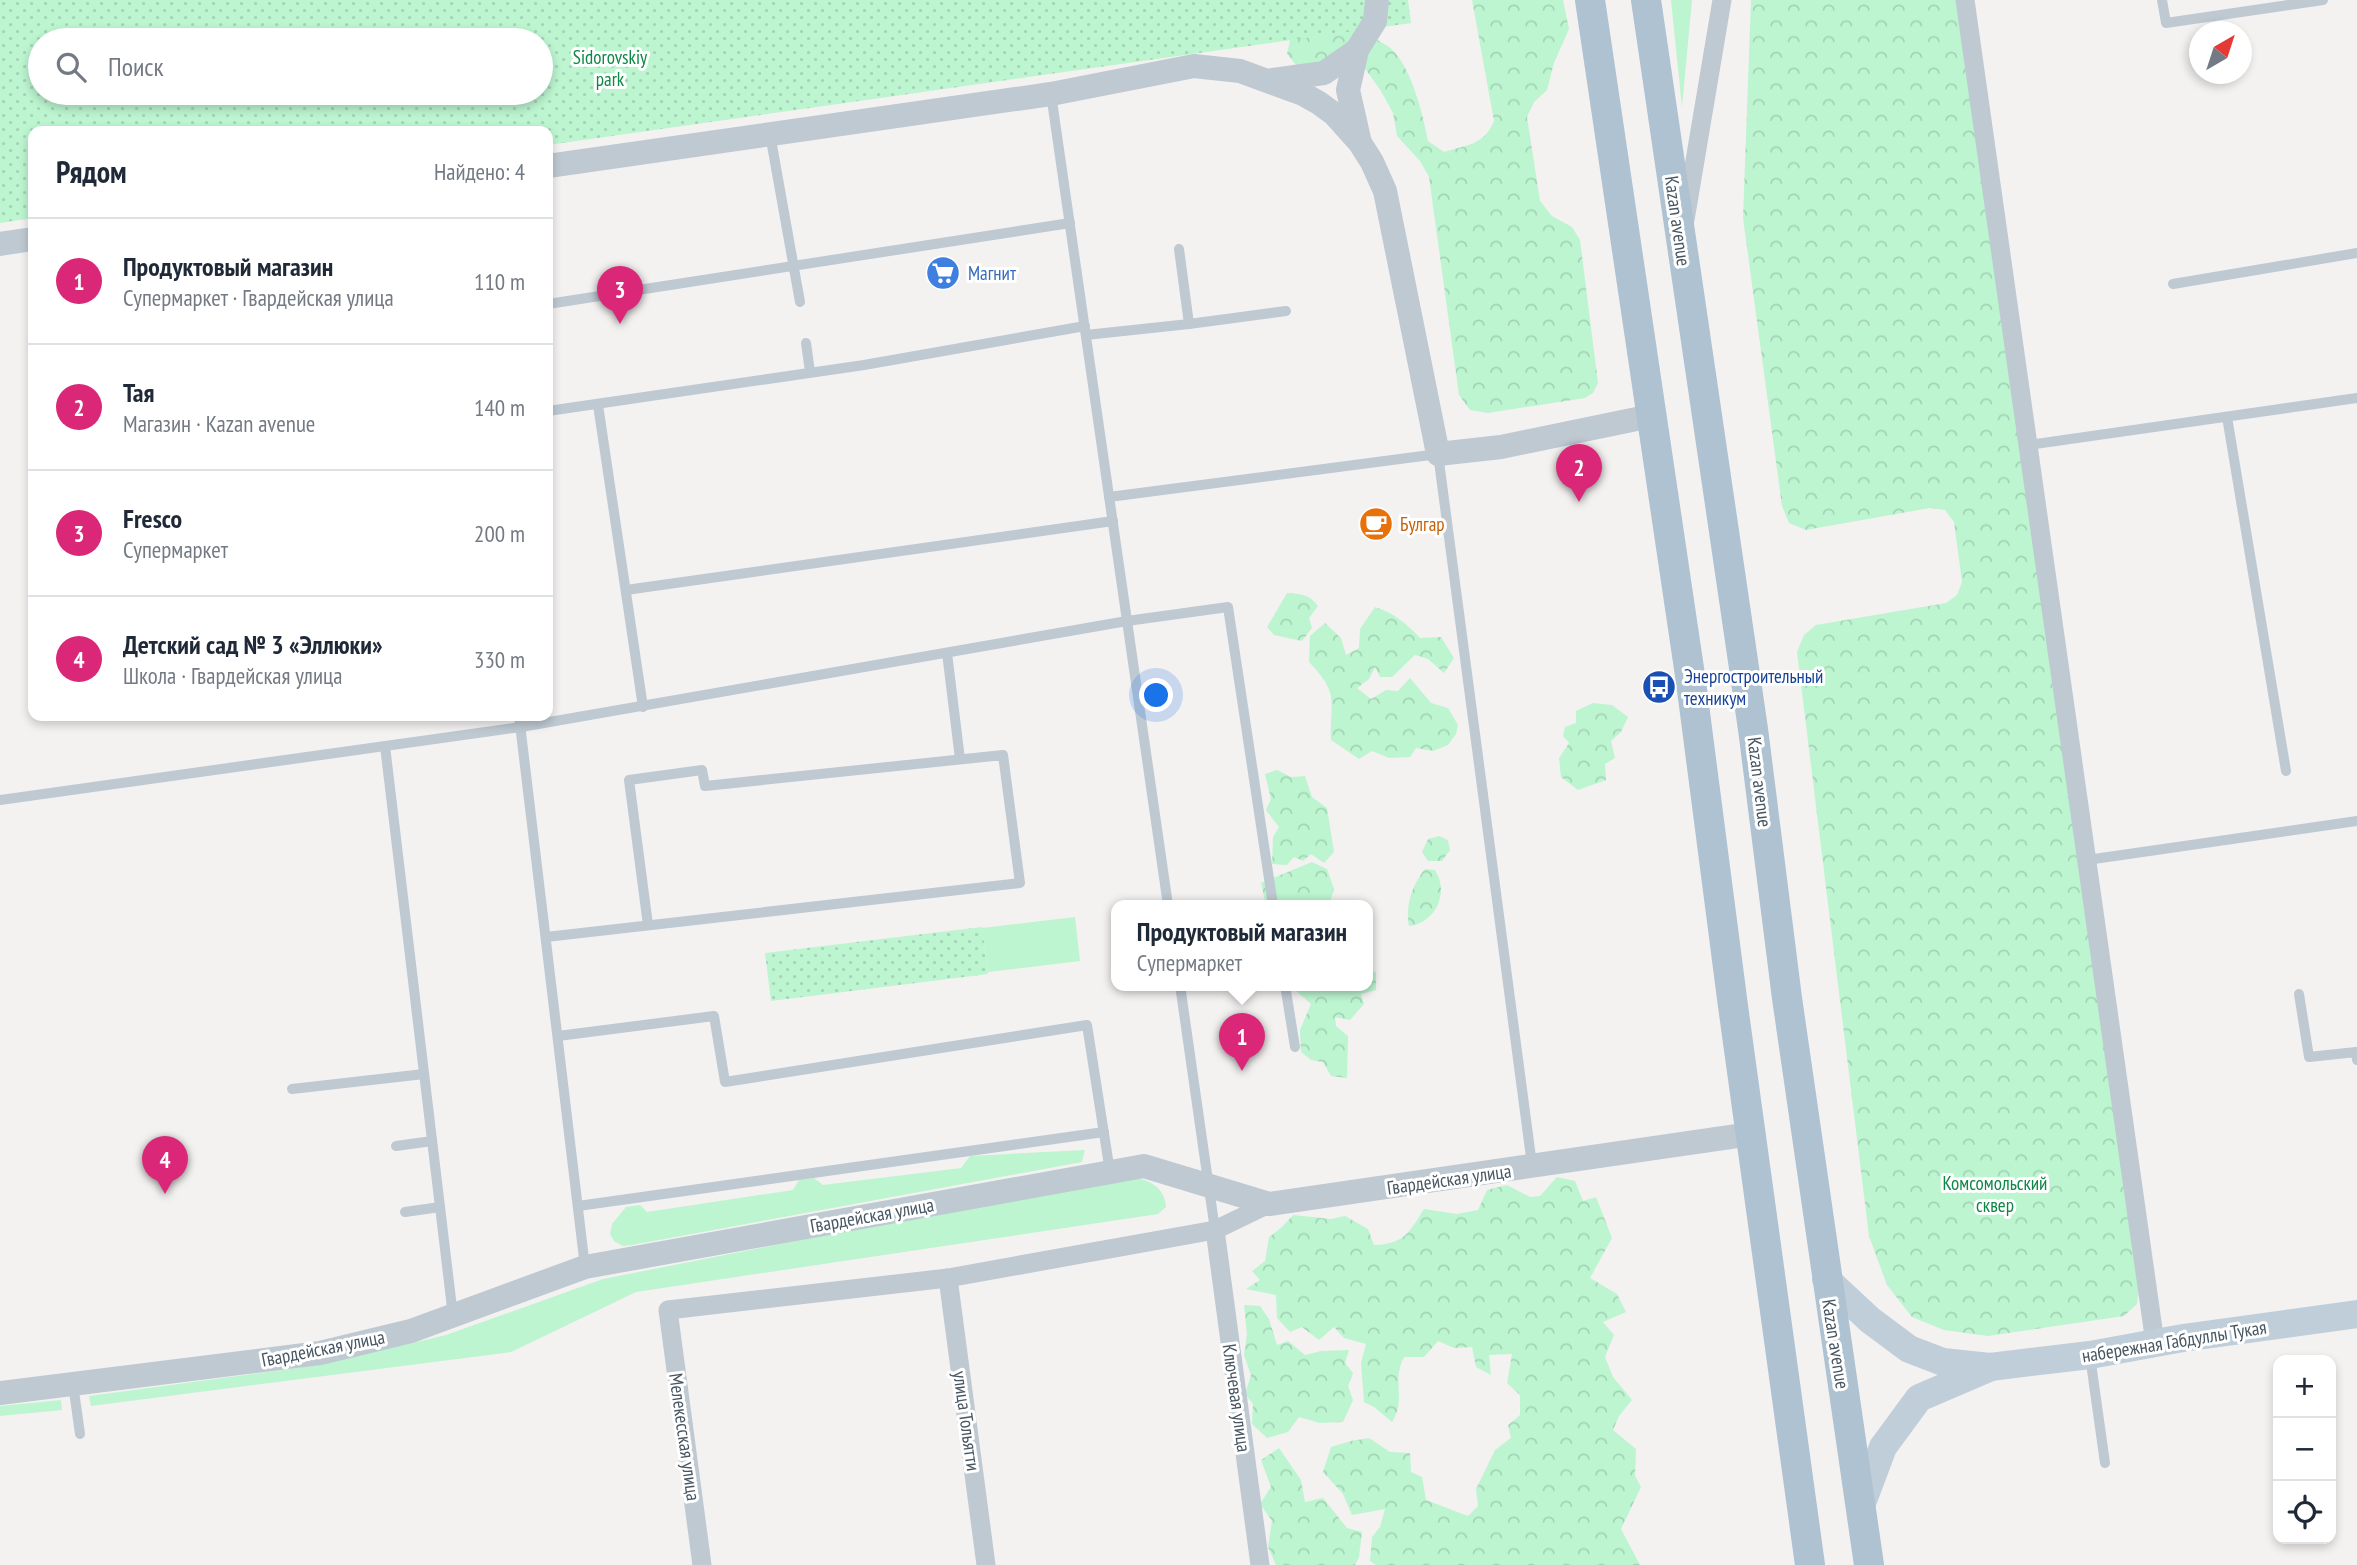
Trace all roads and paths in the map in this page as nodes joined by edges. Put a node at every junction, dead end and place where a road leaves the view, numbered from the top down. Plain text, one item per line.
1 (1377, 0) edge
2 (1590, 0) edge
3 (1646, 0) edge
4 (1722, 0) edge
5 (1965, 0) edge
6 (2162, 0) edge
7 (2323, 0) edge
8 (1357, 50) junction
9 (1268, 80) junction
10 (1051, 94) junction
11 (770, 134) junction
12 (1360, 143) junction
13 (553, 165) edge
14 (1070, 223) junction
15 (28, 240) edge
16 (0, 244) edge
17 (1681, 245) junction
18 (1179, 249) dead end
19 (2357, 253) edge
20 (794, 265) junction
21 (2174, 284) dead end
22 (800, 302) dead end
23 (553, 303) edge
24 (1286, 311) dead end
25 (1189, 324) junction
26 (1086, 331) junction
27 (806, 343) dead end
28 (810, 372) junction
29 (2357, 398) edge
30 (598, 405) junction
31 (553, 410) edge
32 (1651, 416) junction
33 (2227, 416) junction
34 (2028, 445) junction
35 (1438, 454) junction
36 (1110, 497) junction
37 (1113, 521) junction
38 (626, 590) junction
39 (1127, 621) junction
40 (947, 653) junction
41 (643, 707) junction
42 (520, 721) edge
43 (521, 727) junction
44 (385, 746) junction
45 (960, 759) junction
46 (2286, 771) dead end
47 (0, 800) edge
48 (2357, 821) edge
49 (2087, 860) junction
50 (1167, 900) edge
51 (1272, 900) edge
52 (648, 925) junction
53 (545, 937) junction
54 (1181, 991) edge
55 (1286, 991) edge
56 (2299, 994) dead end
57 (558, 1036) junction
58 (1295, 1047) dead end
59 (2357, 1060) edge
60 (424, 1074) junction
61 (292, 1089) dead end
62 (1104, 1132) junction
63 (1751, 1134) junction
64 (432, 1141) junction
65 (396, 1146) dead end
66 (1532, 1167) junction
67 (1110, 1172) junction
68 (1209, 1184) junction
69 (1269, 1203) junction
70 (578, 1206) junction
71 (440, 1207) junction
72 (405, 1212) dead end
73 (1215, 1230) junction
74 (585, 1267) junction
75 (948, 1278) junction
76 (1826, 1279) junction
77 (2357, 1314) edge
78 (453, 1316) junction
79 (2155, 1343) junction
80 (2090, 1355) junction
81 (1990, 1367) junction
82 (73, 1384) junction
83 (0, 1393) edge
84 (80, 1434) dead end
85 (2105, 1463) dead end
86 (1861, 1503) junction
87 (702, 1565) edge
88 (986, 1565) edge
89 (1260, 1565) edge
90 (1811, 1565) edge
91 (1869, 1565) edge

1 - 8 street
2 - 32 main road
3 - 17 main road, Kazan avenue
4 - 17 street
5 - 34 street
6 - 7 lane
8 - 9 street
8 - 12 street
9 - 10 street
9 - 12 street
10 - 11 street
10 - 14 lane
11 - 13 street
11 - 20 lane
12 - 35 street
14 - 20 lane
14 - 26 lane
15 - 16 street
17 - 76 main road, Kazan avenue
18 - 25 lane
19 - 21 lane
20 - 22 lane
20 - 23 lane
24 - 25 lane
25 - 26 lane
26 - 28 lane
26 - 36 lane
27 - 28 lane
28 - 30 lane
29 - 33 lane
30 - 31 lane
30 - 38 lane
32 - 35 street
32 - 63 main road
33 - 34 lane
33 - 46 lane
34 - 49 street
35 - 36 lane
35 - 66 lane
36 - 37 lane
37 - 38 lane
37 - 39 lane
38 - 41 lane
39 - 40 lane
39 - 50 lane
39 - 51 lane
40 - 41 lane
40 - 45 lane
41 - 43 lane
42 - 43 lane
43 - 44 lane
43 - 53 lane
44 - 47 lane
44 - 60 lane
45 - 52 lane
45 - 52 lane
48 - 49 lane
49 - 79 street
52 - 53 lane
53 - 57 lane
54 - 68 lane
55 - 58 lane
56 - 59 lane
57 - 62 lane
57 - 70 lane
60 - 61 lane
60 - 64 lane
62 - 67 lane
62 - 70 lane
63 - 66 street, Гвардейская улица
63 - 90 main road
64 - 65 lane
64 - 71 lane
66 - 69 street, Гвардейская улица
67 - 68 street, Гвардейская улица
67 - 74 street, Гвардейская улица
68 - 69 street, Гвардейская улица
68 - 73 lane
69 - 73 street
70 - 74 lane
71 - 72 lane
71 - 78 lane
73 - 75 street
73 - 89 street, Ключевая улица
74 - 78 street, Гвардейская улица
75 - 87 street, Мелекесская улица
75 - 88 street, улица Тольятти
76 - 81 main road, набережная Габдуллы Тукая
76 - 86 main road, Kazan avenue
77 - 79 main road, набережная Габдуллы Тукая
78 - 82 street, Гвардейская улица
79 - 80 main road, набережная Габдуллы Тукая
80 - 81 main road, набережная Габдуллы Тукая
80 - 85 lane
81 - 86 main road, набережная Габдуллы Тукая
82 - 83 street, Гвардейская улица
82 - 84 lane
86 - 91 main road, Kazan avenue

